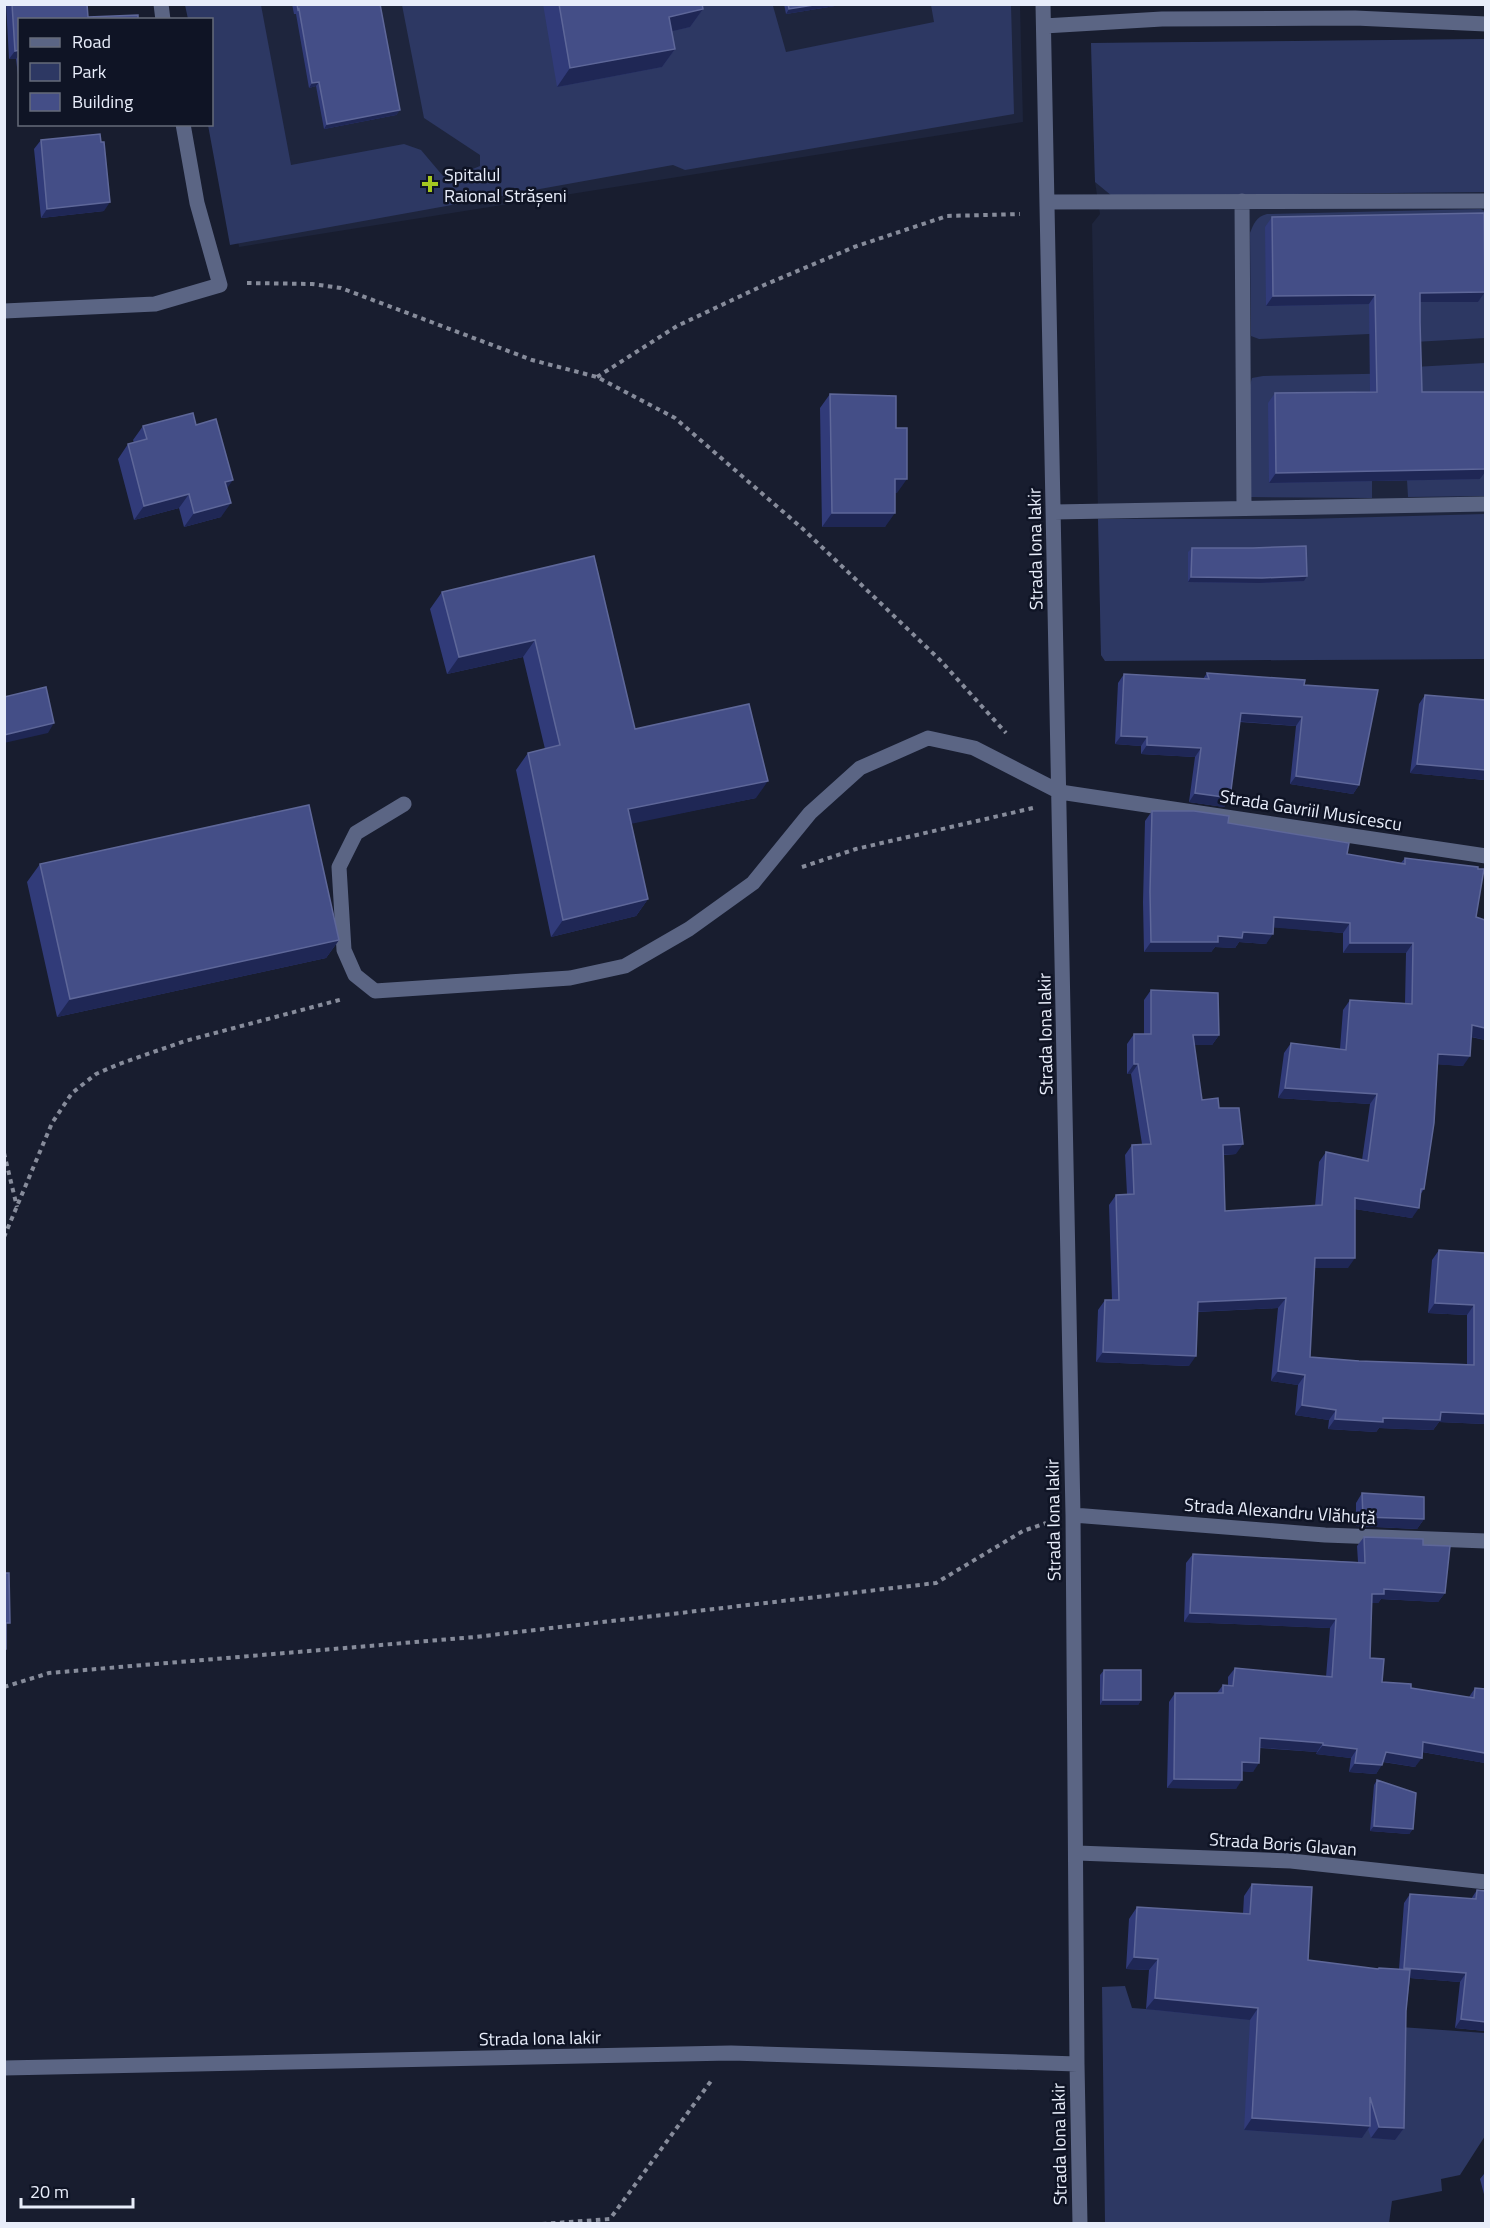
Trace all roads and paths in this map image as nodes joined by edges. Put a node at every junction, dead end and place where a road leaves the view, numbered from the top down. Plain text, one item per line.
1 (1043, 4) edge
2 (1485, 24) edge
3 (1044, 26) junction
4 (183, 126) edge
5 (1242, 201) junction
6 (1485, 201) edge
7 (1048, 208) junction
8 (220, 285) junction
9 (4, 311) edge
10 (597, 376) junction
11 (1485, 504) edge
12 (1244, 508) junction
13 (1054, 512) junction
14 (1012, 739) dead end
15 (1060, 797) junction
16 (404, 804) dead end
17 (1485, 856) edge
18 (753, 883) junction
19 (375, 991) junction
20 (4, 1152) edge
21 (17, 1209) junction
22 (4, 1237) edge
23 (1073, 1515) junction
24 (1485, 1541) edge
25 (4, 1687) edge
26 (1077, 1853) junction
27 (1485, 1882) edge
28 (731, 2053) junction
29 (1077, 2064) junction
30 (4, 2068) edge
31 (542, 2223) edge
32 (1080, 2223) edge

1 - 3 street, Strada Iona Iakir
2 - 3 street
3 - 7 street, Strada Iona Iakir
4 - 8 street
5 - 6 street
5 - 7 street
5 - 12 street
7 - 10 path
7 - 13 street, Strada Iona Iakir
8 - 9 street
8 - 10 path
10 - 14 path
11 - 12 street
12 - 13 street
13 - 15 street, Strada Iona Iakir
15 - 17 street, Strada Gavriil Musicescu
15 - 18 path
15 - 18 street, Strada Gavriil Musicescu
15 - 23 street, Strada Iona Iakir
16 - 19 street
18 - 19 street, Strada Gavriil Musicescu
19 - 21 path
20 - 21 path
21 - 22 path
23 - 24 street, Strada Alexandru Vlăhuță
23 - 25 path
23 - 26 street, Strada Iona Iakir
26 - 27 street, Strada Boris Glavan
26 - 29 street, Strada Iona Iakir
28 - 29 street, Strada Iona Iakir
28 - 30 street, Strada Iona Iakir
28 - 31 path
29 - 32 street, Strada Iona Iakir

